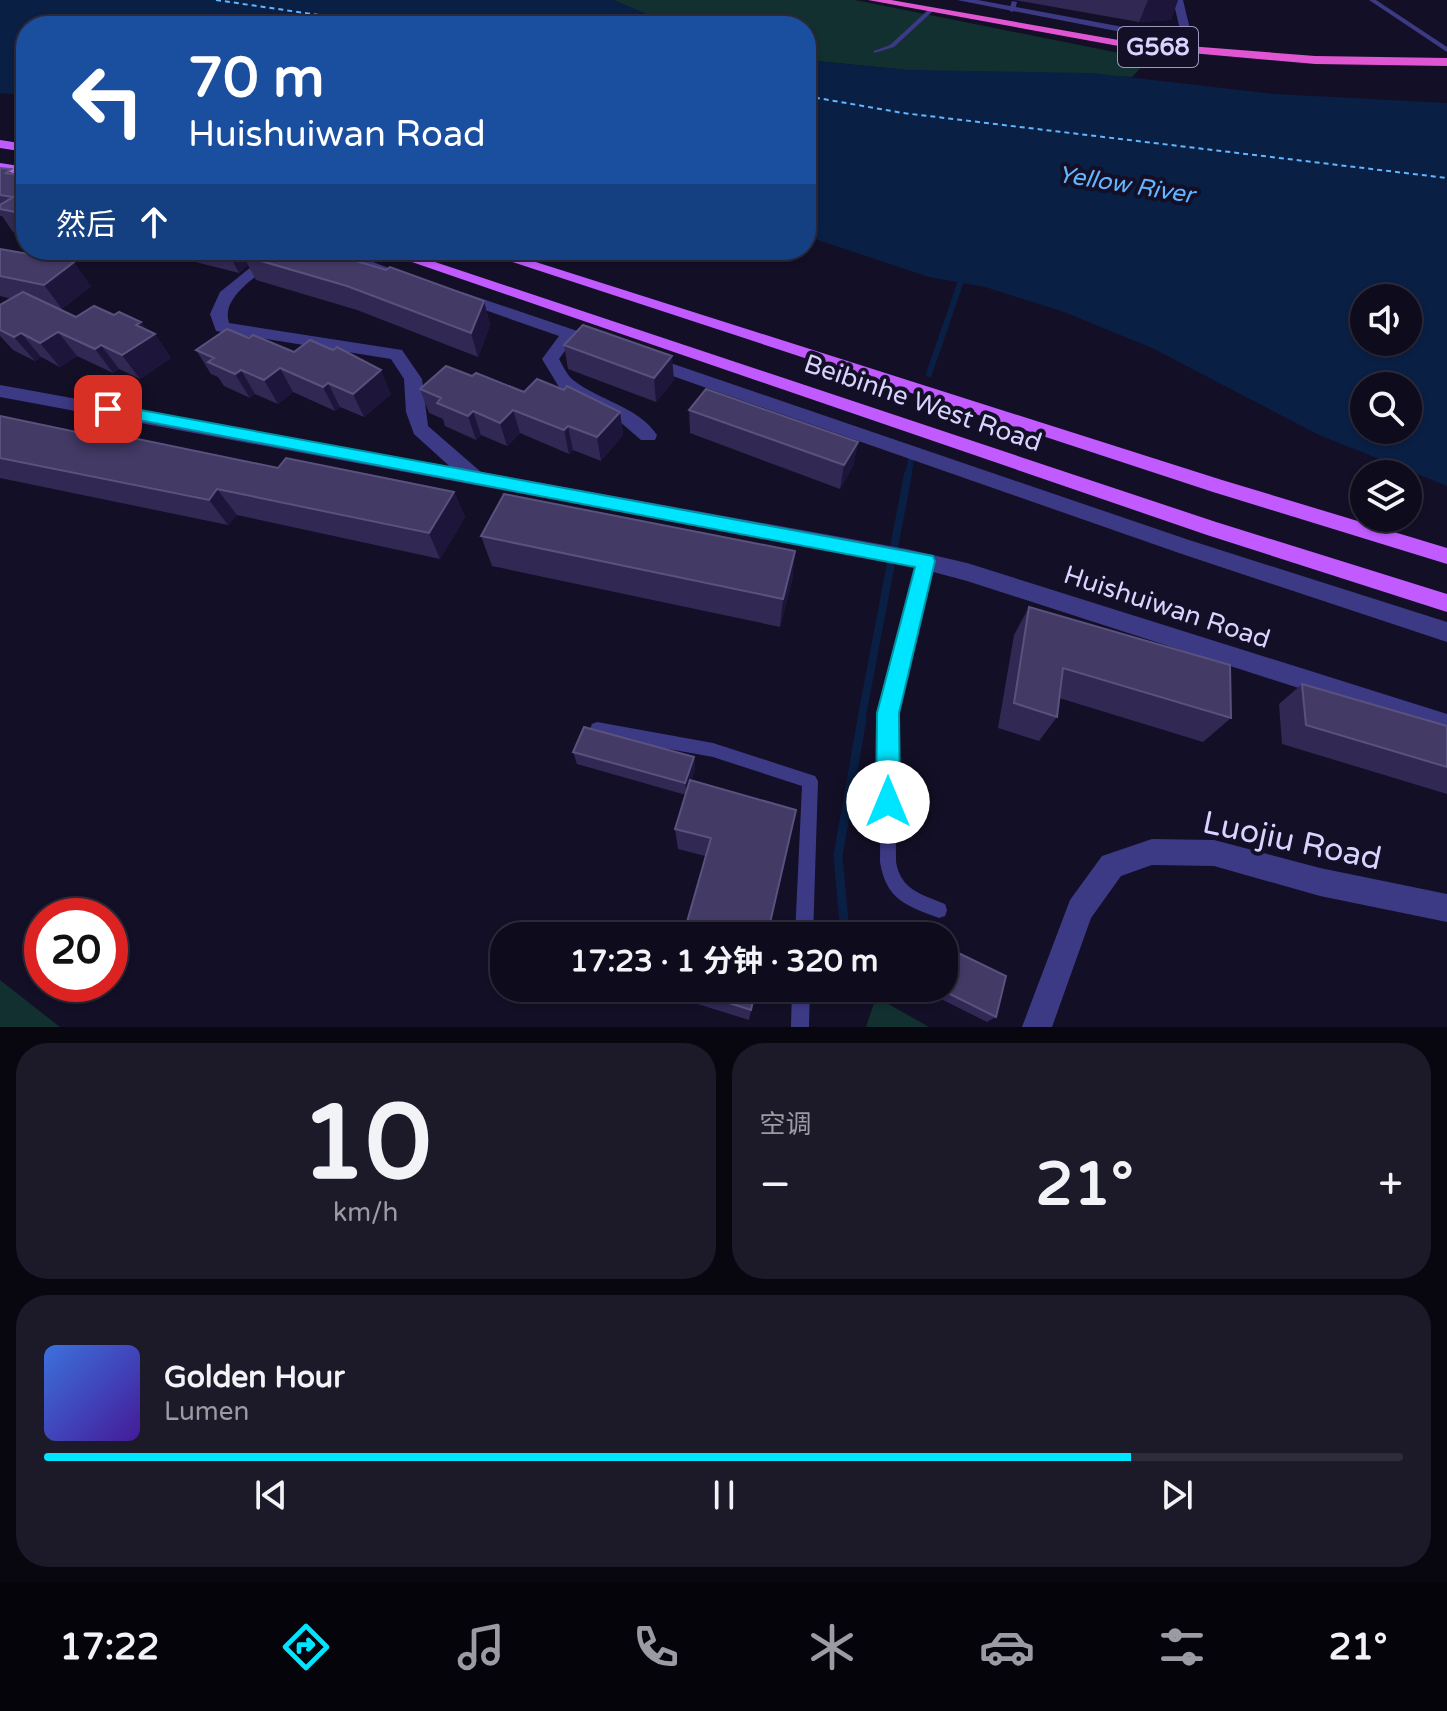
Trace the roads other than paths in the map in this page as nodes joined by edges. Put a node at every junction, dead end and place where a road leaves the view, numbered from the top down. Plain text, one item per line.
1 (873, 0) edge
2 (922, 0) edge
3 (962, 0) edge
4 (1178, 0) edge
5 (1372, 0) edge
6 (1013, 6) edge
7 (930, 11) junction
8 (1189, 46) junction
9 (876, 52) dead end
10 (1447, 52) edge
11 (1447, 62) edge
12 (269, 260) edge
13 (355, 260) edge
14 (414, 260) edge
15 (514, 260) edge
16 (569, 334) junction
17 (0, 391) edge
18 (648, 435) dead end
19 (474, 477) junction
20 (1447, 556) edge
21 (917, 559) junction
22 (1447, 603) edge
23 (1447, 632) edge
24 (1447, 725) edge
25 (597, 729) edge
26 (1447, 908) edge
27 (939, 910) dead end
28 (805, 922) edge
29 (801, 1002) edge
30 (800, 1027) edge
31 (1037, 1027) edge

1 - 7 highway, G568
2 - 8 highway, G568
3 - 6 street
4 - 8 street
5 - 10 lane
6 - 8 street
7 - 8 highway, G568
7 - 9 lane
8 - 10 highway, G568
8 - 11 highway, G568
12 - 19 street
13 - 16 street
14 - 22 main road, Beibinhe West Road
15 - 20 main road, Beibinhe West Road
16 - 18 street
16 - 23 street
17 - 19 street, Huishuiwan Road
19 - 21 street, Huishuiwan Road
21 - 24 street, Huishuiwan Road
21 - 27 lane
25 - 28 lane
26 - 31 street, Luojiu Road
29 - 30 lane

